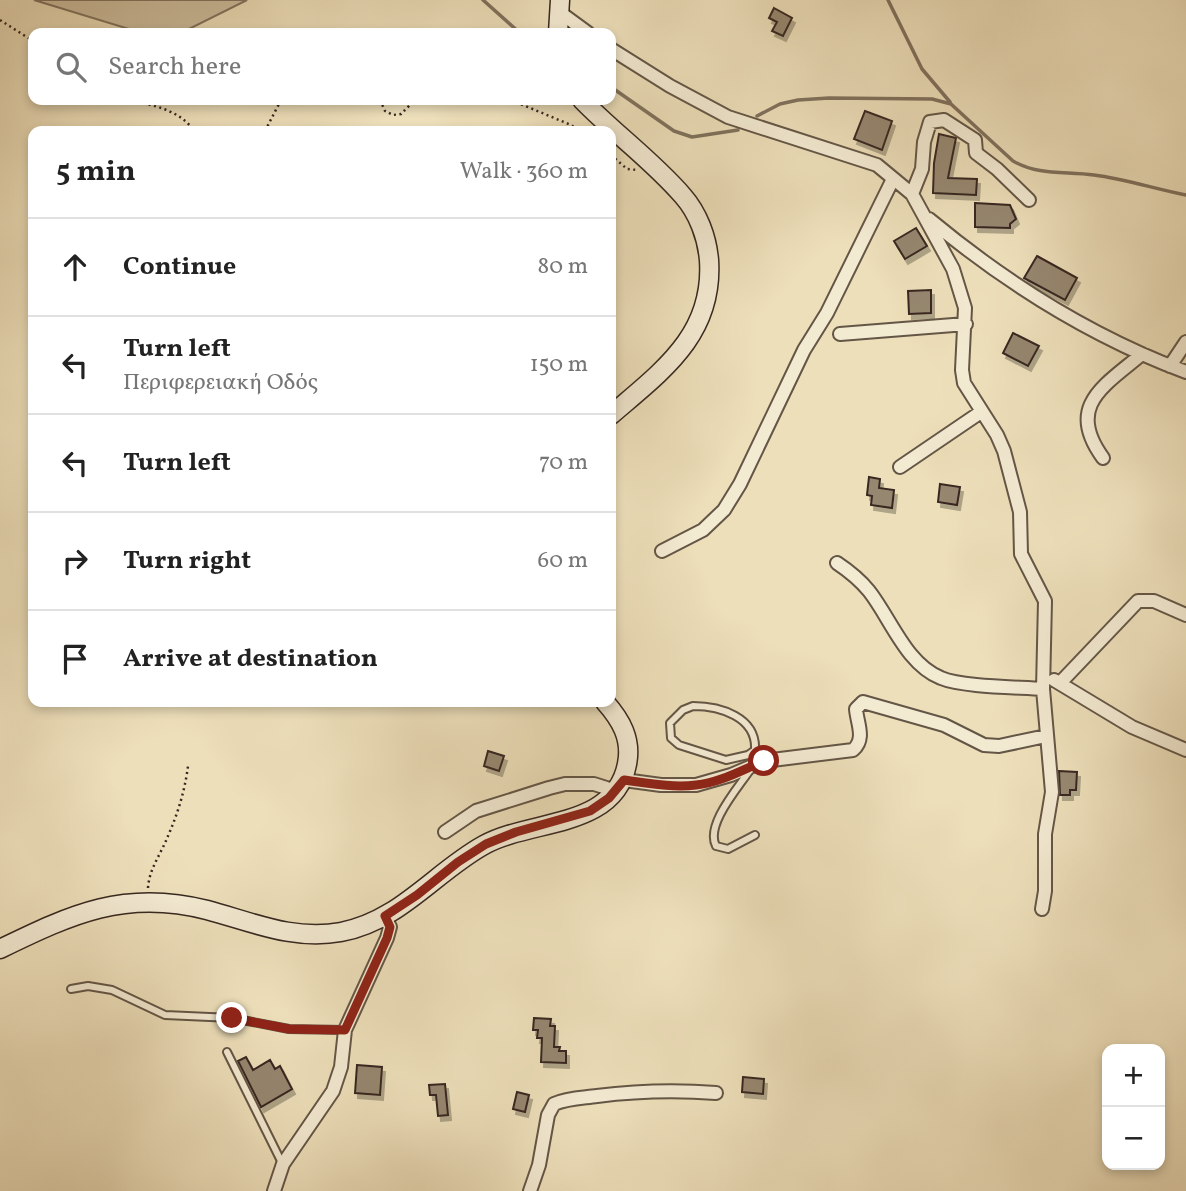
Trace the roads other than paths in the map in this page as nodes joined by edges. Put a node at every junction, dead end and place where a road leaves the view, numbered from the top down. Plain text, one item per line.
1 (559, 6) edge
2 (558, 28) edge
3 (583, 28) edge
4 (616, 53) edge
5 (587, 105) edge
6 (610, 126) edge
7 (616, 132) edge
8 (892, 179) junction
9 (912, 194) junction
10 (1029, 200) dead end
11 (924, 214) junction
12 (966, 324) junction
13 (840, 334) dead end
14 (1186, 342) edge
15 (1142, 354) junction
16 (1170, 366) junction
17 (1186, 372) edge
18 (616, 411) edge
19 (981, 412) junction
20 (1103, 458) dead end
21 (900, 467) dead end
22 (662, 551) dead end
23 (837, 563) dead end
24 (1186, 615) edge
25 (1044, 674) junction
26 (1060, 683) junction
27 (1043, 689) junction
28 (609, 707) edge
29 (1046, 736) junction
30 (1186, 750) edge
31 (726, 760) junction
32 (753, 766) junction
33 (731, 775) junction
34 (620, 786) junction
35 (444, 832) dead end
36 (755, 835) dead end
37 (1042, 909) dead end
38 (385, 916) junction
39 (0, 949) edge
40 (71, 989) dead end
41 (345, 1030) junction
42 (227, 1052) dead end
43 (716, 1093) dead end
44 (283, 1164) junction
45 (274, 1191) edge
46 (530, 1191) edge

1 - 2 main road
1 - 3 street
4 - 8 street
5 - 6 main road
7 - 18 main road
8 - 9 street
8 - 22 street
9 - 10 street
9 - 11 street
11 - 12 street
11 - 15 street
12 - 13 street
12 - 19 street
14 - 16 street
15 - 16 street
15 - 20 street
16 - 17 street
19 - 21 street
19 - 25 street
23 - 27 street
24 - 26 street
25 - 26 street
25 - 27 street
26 - 30 street
27 - 29 street
28 - 34 main road
29 - 32 street
29 - 37 street
31 - 31 lane
31 - 33 lane
32 - 33 street
32 - 36 lane
33 - 34 street
34 - 35 street
34 - 38 main road
38 - 39 main road
38 - 41 street
40 - 41 lane
41 - 44 street
42 - 44 lane
43 - 46 street
44 - 45 street

